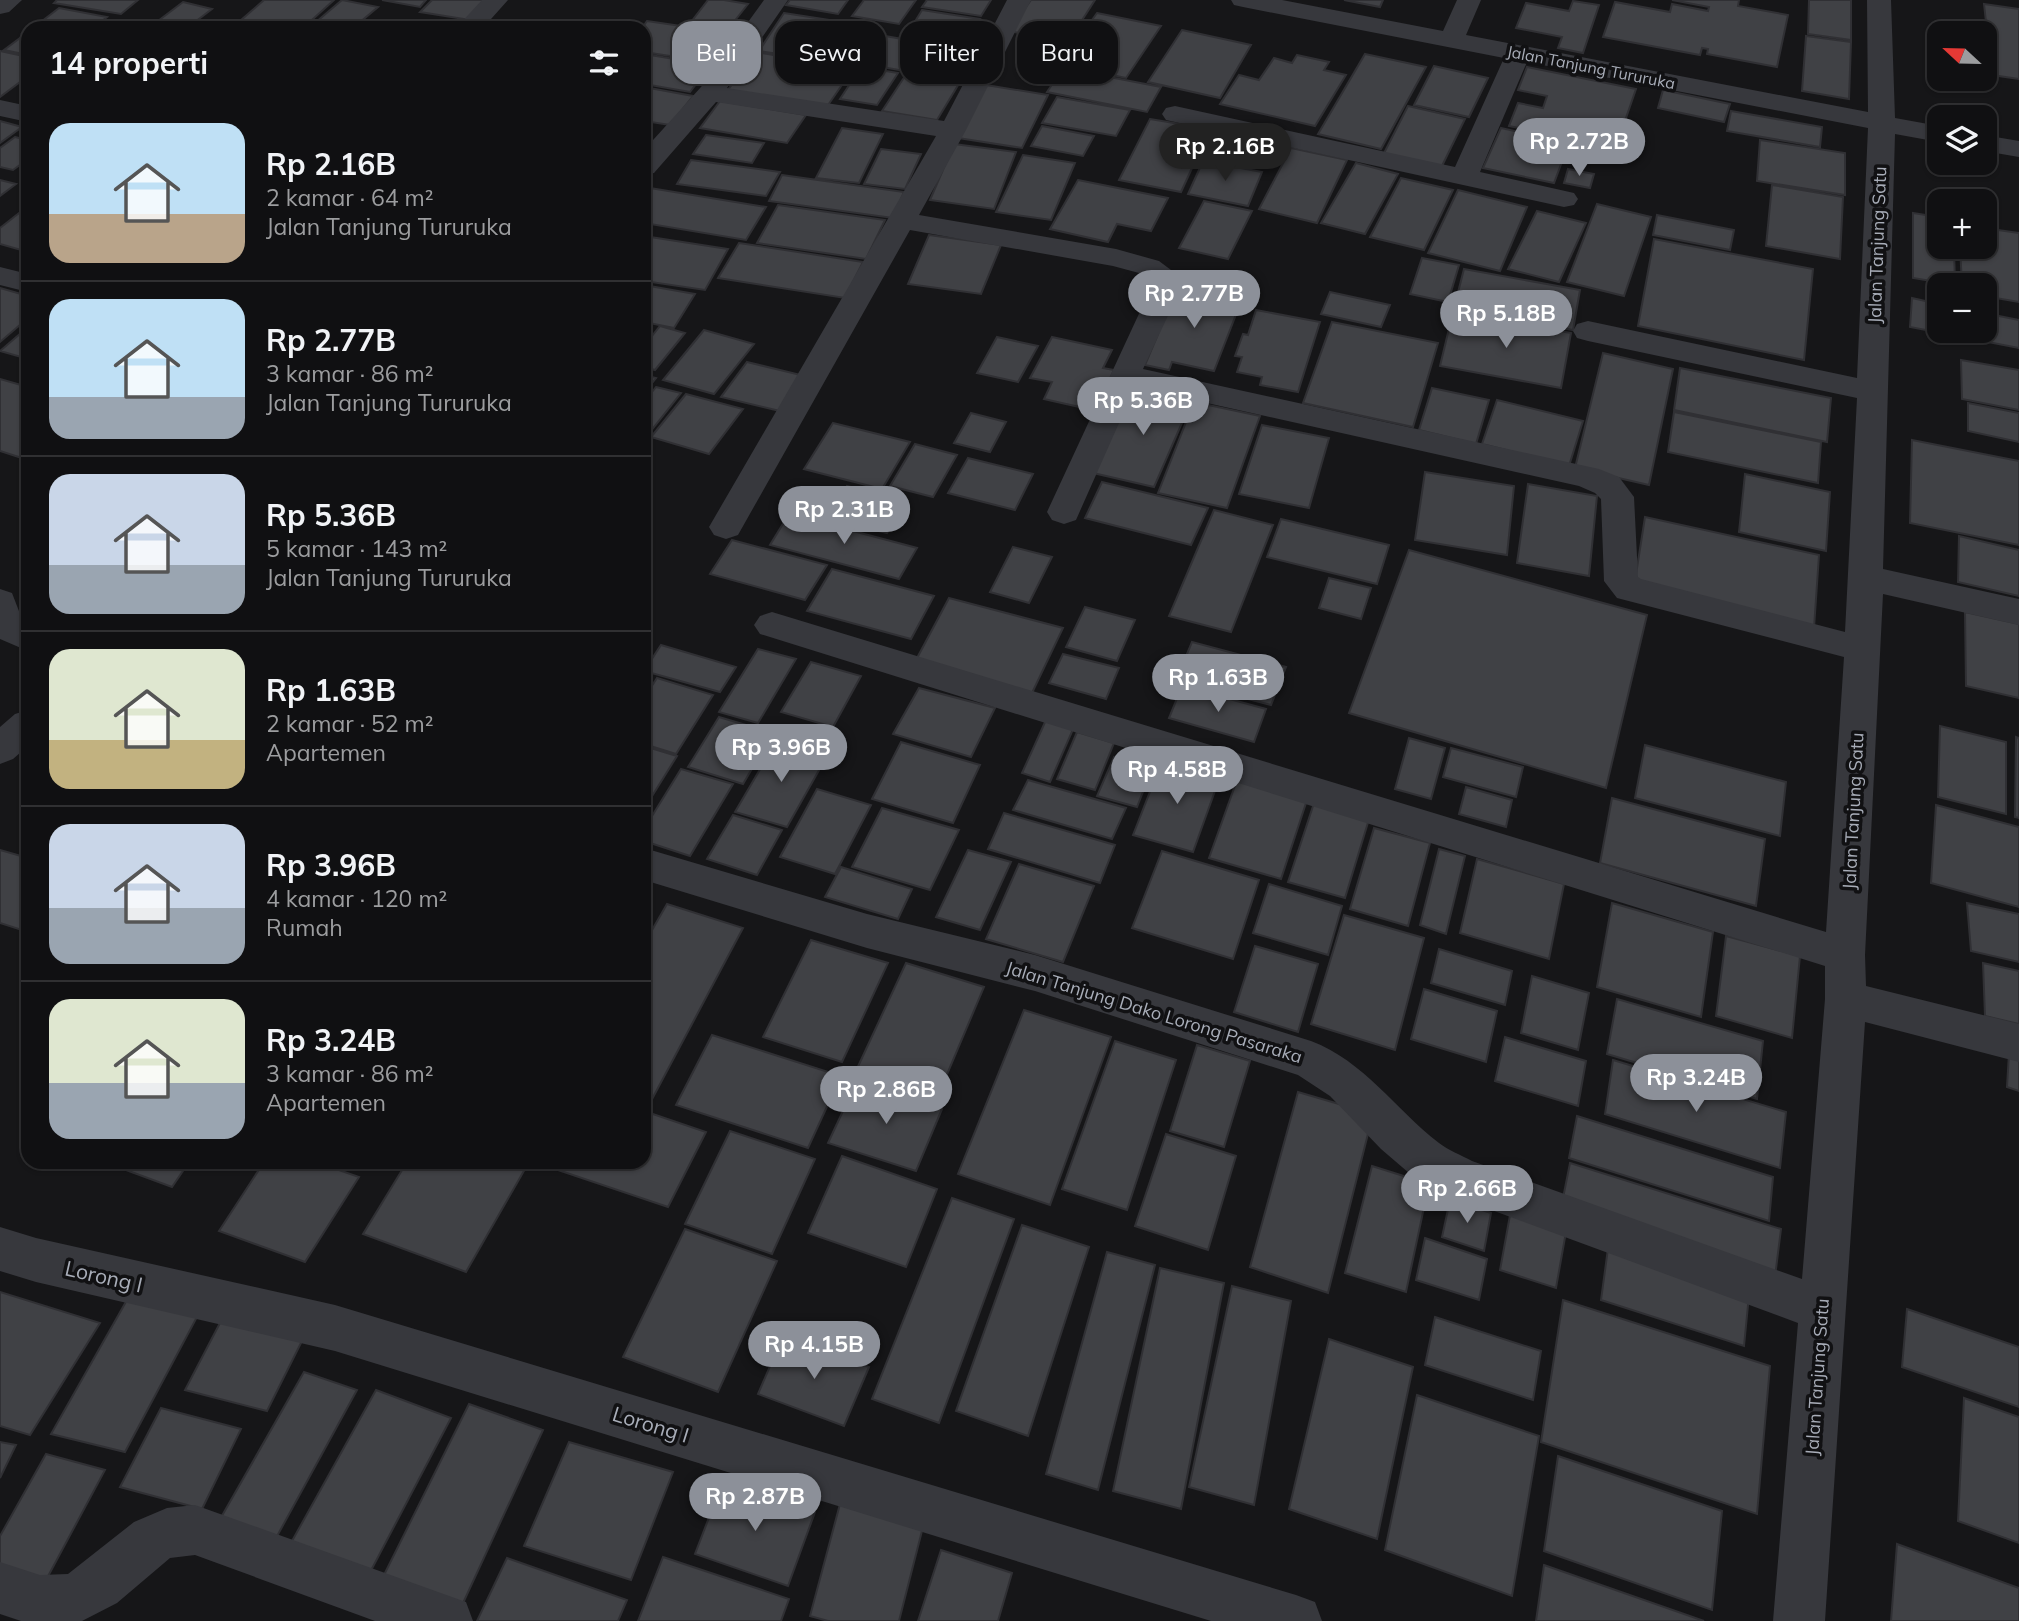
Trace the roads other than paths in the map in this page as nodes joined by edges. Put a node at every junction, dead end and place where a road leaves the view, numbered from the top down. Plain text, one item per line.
1 (10, 0) edge
2 (496, 0) edge
3 (776, 0) edge
4 (1019, 0) edge
5 (1243, 0) edge
6 (1469, 0) edge
7 (1879, 0) edge
8 (0, 7) edge
9 (476, 21) edge
10 (1452, 40) junction
11 (1519, 52) junction
12 (710, 93) junction
13 (0, 108) edge
14 (21, 112) edge
15 (1175, 114) dead end
16 (1882, 123) junction
17 (953, 130) junction
18 (1927, 132) edge
19 (1997, 145) edge
20 (2019, 149) edge
21 (651, 159) edge
22 (1465, 176) junction
23 (1564, 199) dead end
24 (901, 220) junction
25 (0, 276) edge
26 (21, 281) edge
27 (1588, 331) dead end
28 (1125, 375) junction
29 (1871, 390) junction
30 (1064, 512) dead end
31 (726, 527) dead end
32 (1866, 578) junction
33 (0, 602) edge
34 (2019, 612) edge
35 (772, 625) dead end
36 (21, 634) edge
37 (1862, 649) junction
38 (21, 730) edge
39 (0, 749) edge
40 (651, 866) edge
41 (1845, 955) junction
42 (1846, 999) junction
43 (2019, 1042) edge
44 (0, 1249) edge
45 (1822, 1309) junction
46 (0, 1588) edge
47 (447, 1621) edge
48 (1296, 1621) edge
49 (1799, 1621) edge

1 - 8 street
2 - 9 street
3 - 12 street
4 - 17 street
5 - 10 street, Jalan Tanjung Tururuka
6 - 10 street
7 - 16 street, Jalan Tanjung Satu
10 - 11 street, Jalan Tanjung Tururuka
11 - 16 street, Jalan Tanjung Tururuka
11 - 22 street
12 - 17 street
12 - 21 street
13 - 14 street
15 - 22 street
16 - 18 street, Jalan Tanjung Tururuka
16 - 29 street, Jalan Tanjung Satu
17 - 24 street
19 - 20 street
22 - 23 street
24 - 28 street
24 - 31 street
25 - 26 street
27 - 29 street
28 - 30 street
28 - 37 street
29 - 32 street, Jalan Tanjung Satu
32 - 34 street
32 - 37 street, Jalan Tanjung Satu
33 - 36 street
35 - 41 street
37 - 41 street, Jalan Tanjung Satu
38 - 39 street
40 - 45 street, Jalan Tanjung Dako Lorong Pasaraka
41 - 42 street, Jalan Tanjung Satu
42 - 43 street
42 - 45 street, Jalan Tanjung Satu
44 - 48 street, Lorong I
45 - 49 street, Jalan Tanjung Satu
46 - 47 street

